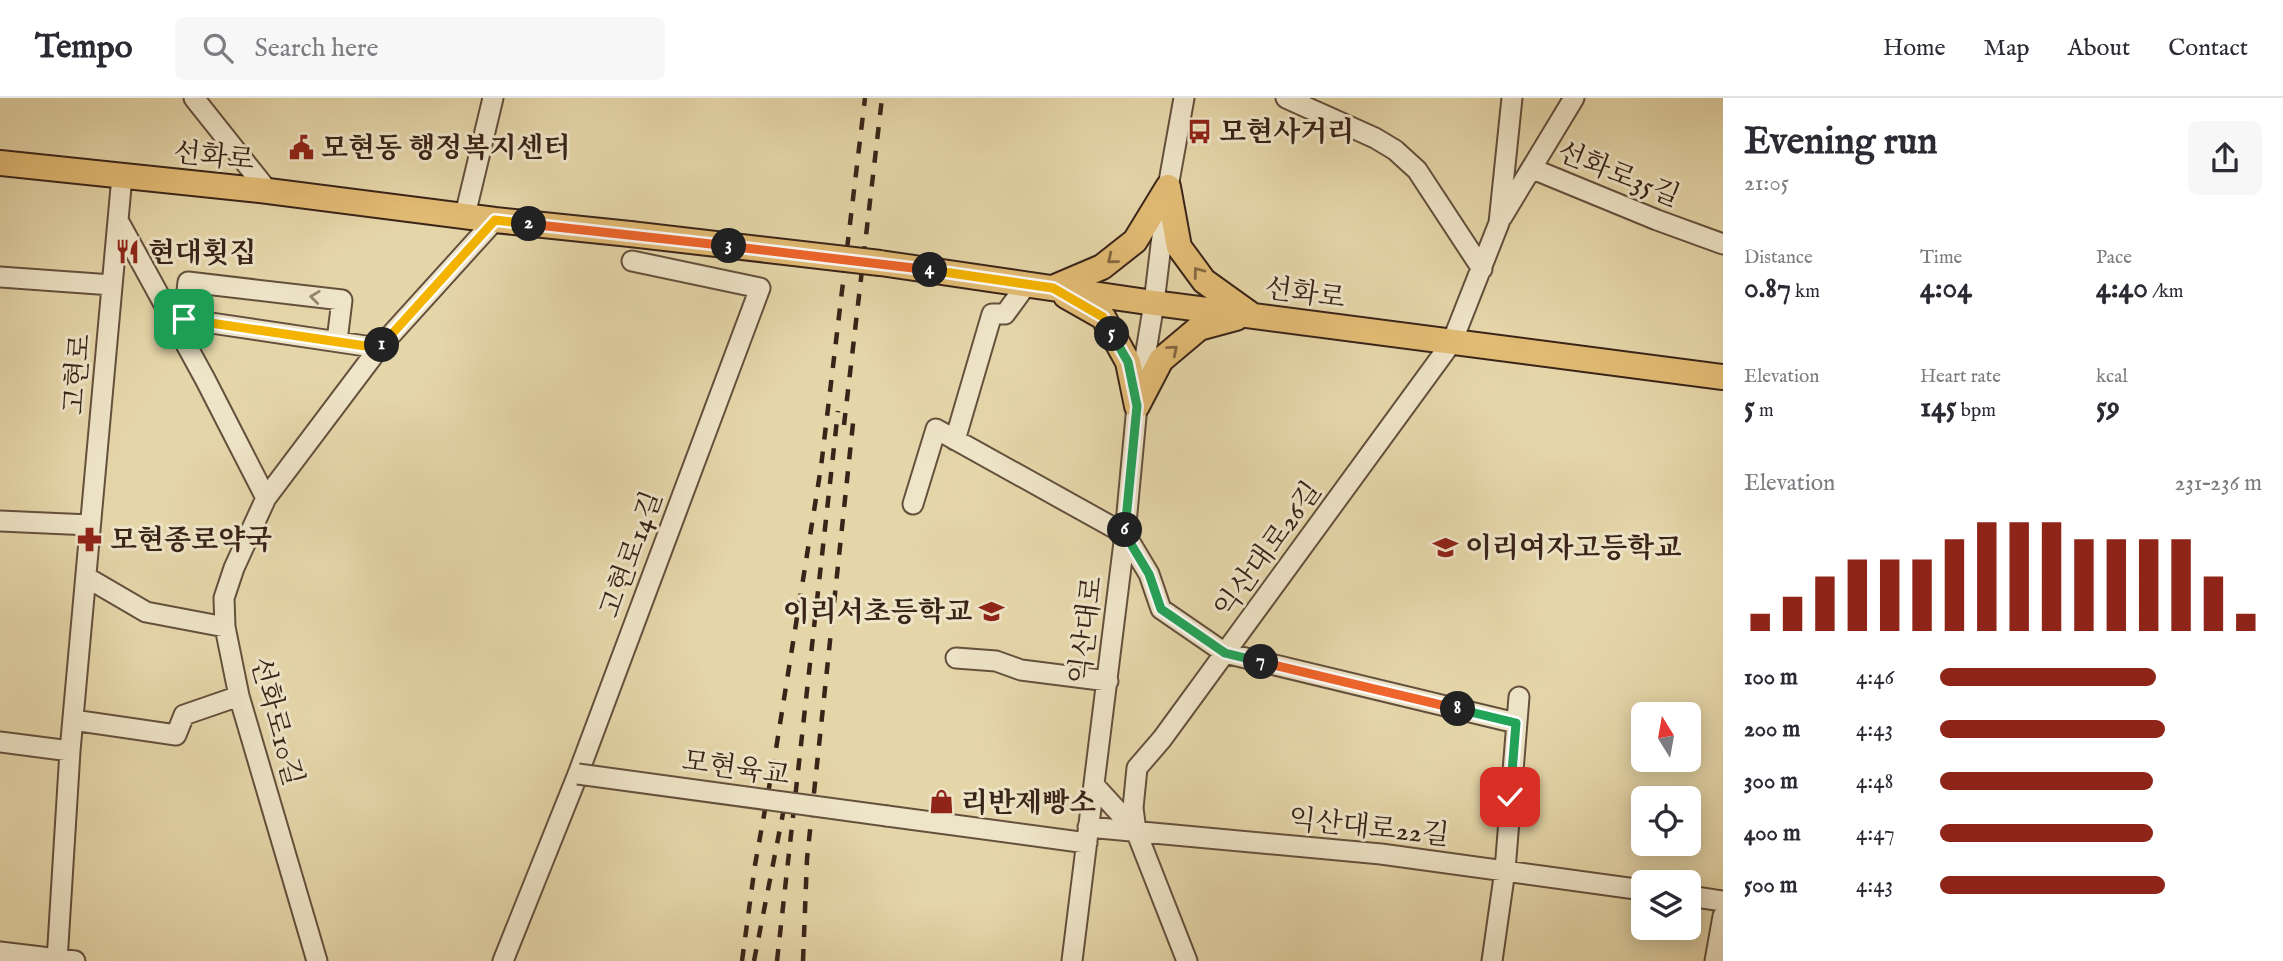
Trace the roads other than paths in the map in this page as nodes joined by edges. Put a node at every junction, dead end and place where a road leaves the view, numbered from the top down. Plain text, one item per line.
1 (194, 98) edge
2 (493, 98) edge
3 (1184, 98) edge
4 (1286, 98) edge
5 (1512, 98) edge
6 (1574, 98) edge
7 (0, 163) edge
8 (1533, 169) junction
9 (122, 176) junction
10 (1168, 187) junction
11 (268, 191) junction
12 (466, 215) junction
13 (495, 220) junction
14 (119, 222) junction
15 (1499, 223) junction
16 (1723, 244) edge
17 (632, 261) dead end
18 (1482, 269) junction
19 (0, 277) edge
20 (112, 285) junction
21 (1027, 285) junction
22 (1053, 288) junction
23 (1154, 303) junction
24 (1250, 314) junction
25 (337, 341) junction
26 (1452, 342) junction
27 (379, 348) junction
28 (1723, 377) edge
29 (1137, 406) junction
30 (955, 440) junction
31 (266, 498) junction
32 (913, 503) dead end
33 (0, 521) edge
34 (90, 525) junction
35 (1125, 534) junction
36 (86, 577) junction
37 (225, 626) junction
38 (1225, 653) junction
39 (956, 658) dead end
40 (1108, 681) junction
41 (239, 696) junction
42 (1519, 697) dead end
43 (74, 720) junction
44 (1516, 723) junction
45 (0, 742) edge
46 (71, 751) junction
47 (578, 774) junction
48 (1094, 785) junction
49 (1136, 831) junction
50 (1087, 835) junction
51 (1505, 870) junction
52 (1631, 888) edge
53 (1701, 898) edge
54 (1723, 901) edge
55 (1723, 916) edge
56 (0, 952) edge
57 (63, 960) edge
58 (317, 961) edge
59 (503, 961) edge
60 (1072, 961) edge
61 (1187, 961) edge
62 (1492, 961) edge
63 (1715, 961) edge

1 - 11 street
2 - 12 street
3 - 10 street, 익산대로
4 - 18 street
5 - 15 street
6 - 8 street
7 - 9 main road, 선화로
8 - 15 street
8 - 16 street, 선화로35길
9 - 11 main road, 선화로
9 - 14 street, 고현로
10 -> 22 main road
10 - 23 street, 익산대로
24 -> 10 main road
11 - 12 main road, 선화로
12 - 13 main road, 선화로
13 - 21 main road, 선화로, bridge
13 - 27 street, 선화로10길
14 - 20 street, 고현로
14 - 31 street
15 - 18 street, 익산대로26길
17 - 47 street, 고현로14길
18 - 26 street, 익산대로26길
19 - 20 street
20 - 34 street, 고현로
21 - 22 main road, 선화로
21 - 30 street
22 - 23 main road, 선화로
22 - 29 main road
23 - 24 main road, 선화로
23 - 29 street, 익산대로
24 - 26 main road, 선화로
29 -> 24 main road
25 -> 25 street
25 - 27 street
26 - 28 main road, 선화로
26 - 38 street, 익산대로26길
27 - 31 street, 선화로10길
29 - 35 street, 익산대로
30 - 32 street
30 - 35 street
31 - 37 street, 선화로10길
33 - 34 street
34 - 36 street, 고현로
35 - 38 street
35 - 40 street, 익산대로
36 - 37 street
36 - 43 street, 고현로
37 - 41 street, 선화로10길
38 - 44 street
38 - 49 street, 익산대로26길
39 - 40 street
40 - 48 street, 익산대로
41 - 43 street
41 - 58 street, 선화로10길
42 - 44 street
43 - 46 street, 고현로
44 - 51 street
45 - 46 street
46 - 57 street, 고현로
47 - 50 street, 모현육교, bridge
47 - 59 street, 고현로14길
48 - 49 street
48 - 50 street, 익산대로
49 - 50 street, 익산대로22길
49 - 51 street, 익산대로22길
49 - 61 street
50 - 60 street, 익산대로
51 - 52 street, 익산대로22길
51 - 62 street
53 - 54 street
55 - 63 street
56 - 57 street

